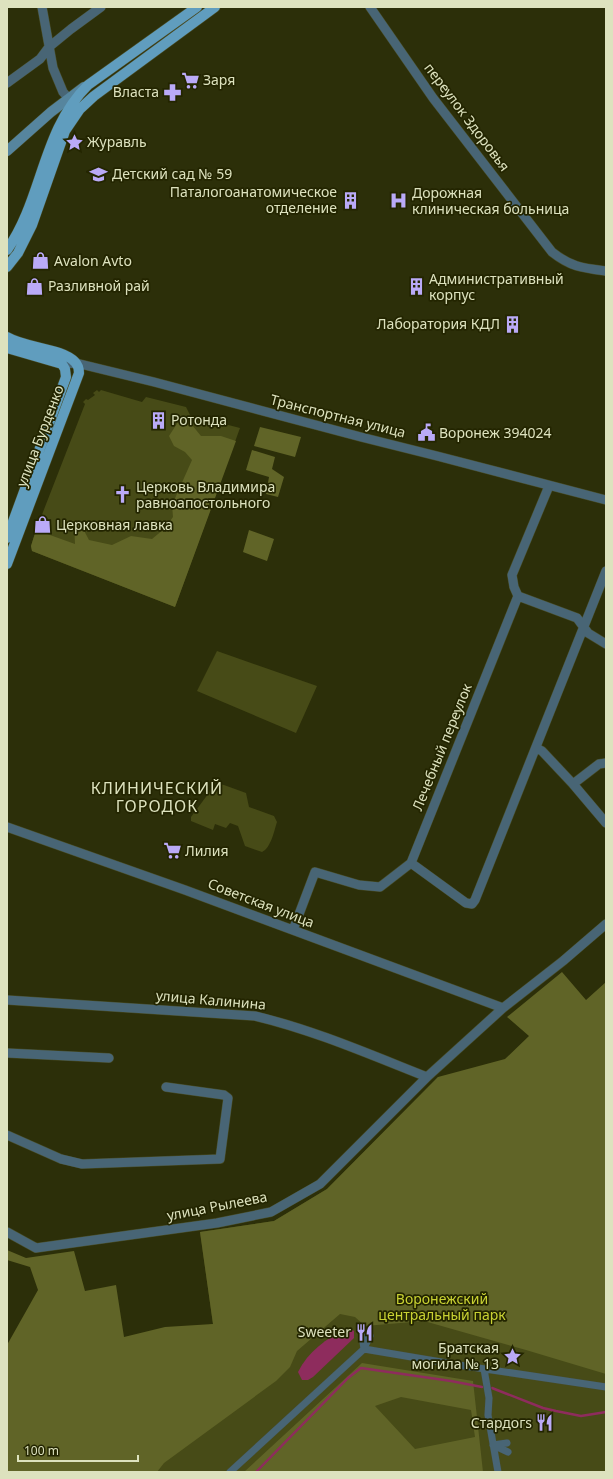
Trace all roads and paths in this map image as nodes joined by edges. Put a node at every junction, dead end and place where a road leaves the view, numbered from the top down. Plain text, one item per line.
1 (42, 7) edge
2 (102, 7) edge
3 (197, 7) edge
4 (215, 7) edge
5 (370, 7) edge
6 (49, 47) junction
7 (7, 83) edge
8 (70, 100) junction
9 (80, 110) junction
10 (7, 151) edge
11 (7, 250) edge
12 (7, 267) edge
13 (606, 271) edge
14 (7, 337) edge
15 (7, 348) edge
16 (76, 363) junction
17 (62, 364) junction
18 (549, 486) junction
19 (606, 500) edge
20 (7, 538) edge
21 (7, 564) edge
22 (606, 571) edge
23 (518, 596) junction
24 (584, 627) junction
25 (606, 644) edge
26 (536, 748) junction
27 (606, 763) edge
28 (573, 784) junction
29 (606, 823) edge
30 (7, 828) edge
31 (411, 863) junction
32 (606, 924) edge
33 (293, 930) junction
34 (7, 1000) edge
35 (503, 1008) junction
36 (7, 1053) edge
37 (109, 1058) dead end
38 (427, 1077) junction
39 (166, 1086) dead end
40 (7, 1135) edge
41 (7, 1232) edge
42 (362, 1335) dead end
43 (370, 1336) dead end
44 (364, 1348) junction
45 (484, 1369) junction
46 (557, 1380) junction
47 (554, 1387) dead end
48 (606, 1387) edge
49 (506, 1443) dead end
50 (492, 1446) junction
51 (508, 1452) dead end
52 (230, 1472) edge
53 (498, 1472) edge

1 - 6 street
2 - 6 street
3 - 8 main road
4 - 9 main road
5 - 13 street, переулок Здоровья
6 - 7 street
6 - 8 street
8 - 9 street
8 - 10 main road
8 - 11 main road
9 - 12 main road
14 - 16 main road
15 - 17 main road
16 - 17 street, Транспортная улица
16 - 18 street, Транспортная улица
16 - 21 main road, улица Бурденко
17 - 20 main road, улица Бурденко
18 - 19 street, Транспортная улица
18 - 23 street
22 - 24 street
23 - 24 street
23 - 31 street, Лечебный переулок
24 - 25 street
24 - 26 street
26 - 28 street
26 - 31 street
27 - 28 street
28 - 29 street
30 - 33 street, Советская улица
31 - 33 street
32 - 35 street, улица Рылеева
33 - 35 street, Советская улица
34 - 38 street, улица Калинина
35 - 38 street, улица Рылеева
36 - 37 street
38 - 41 street, улица Рылеева
39 - 40 street
42 - 44 street
43 - 44 street
44 - 45 street
44 - 52 street
45 - 46 street
45 - 50 street
46 - 47 street
46 - 48 street
49 - 50 street
50 - 51 street
50 - 53 street

